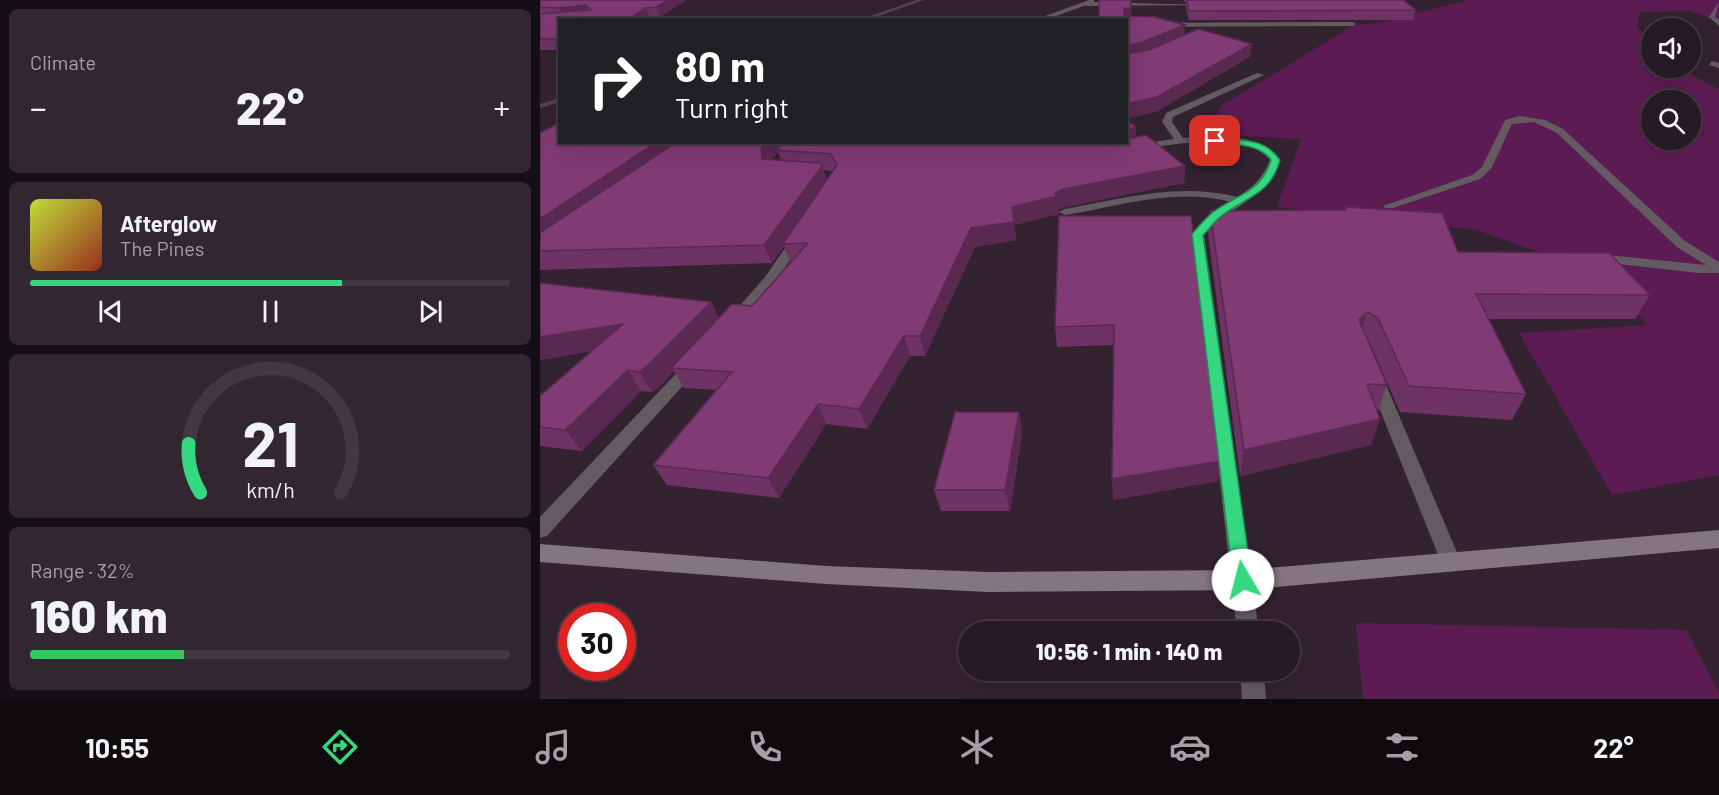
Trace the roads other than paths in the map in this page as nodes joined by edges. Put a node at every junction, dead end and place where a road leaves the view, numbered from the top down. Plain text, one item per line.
1 (1095, 0) edge
2 (1083, 4) junction
3 (1719, 4) edge
4 (1209, 5) edge
5 (1043, 18) edge
6 (1353, 24) edge
7 (1719, 24) edge
8 (1128, 25) edge
9 (1224, 25) junction
10 (1204, 34) edge
11 (1260, 75) dead end
12 (1180, 141) junction
13 (1128, 150) edge
14 (1239, 201) junction
15 (1389, 206) dead end
16 (1065, 212) dead end
17 (808, 222) edge
18 (1583, 256) edge
19 (1719, 268) edge
20 (727, 328) edge
21 (702, 355) edge
22 (1370, 366) edge
23 (540, 530) edge
24 (1719, 539) edge
25 (540, 553) edge
26 (1451, 562) junction
27 (1243, 580) junction
28 (1247, 621) edge
29 (1253, 681) edge
30 (1254, 699) edge

1 - 2 street
2 - 4 street
2 - 5 street
3 - 7 street
6 - 9 street
8 - 9 street
9 - 10 street
11 - 12 street
12 - 13 street
12 - 14 street
14 - 16 street
14 - 27 street
15 - 19 street
17 - 20 street
18 - 19 street
21 - 23 street
22 - 26 street
24 - 26 street
25 - 27 street
26 - 27 street
27 - 28 street
29 - 30 street

